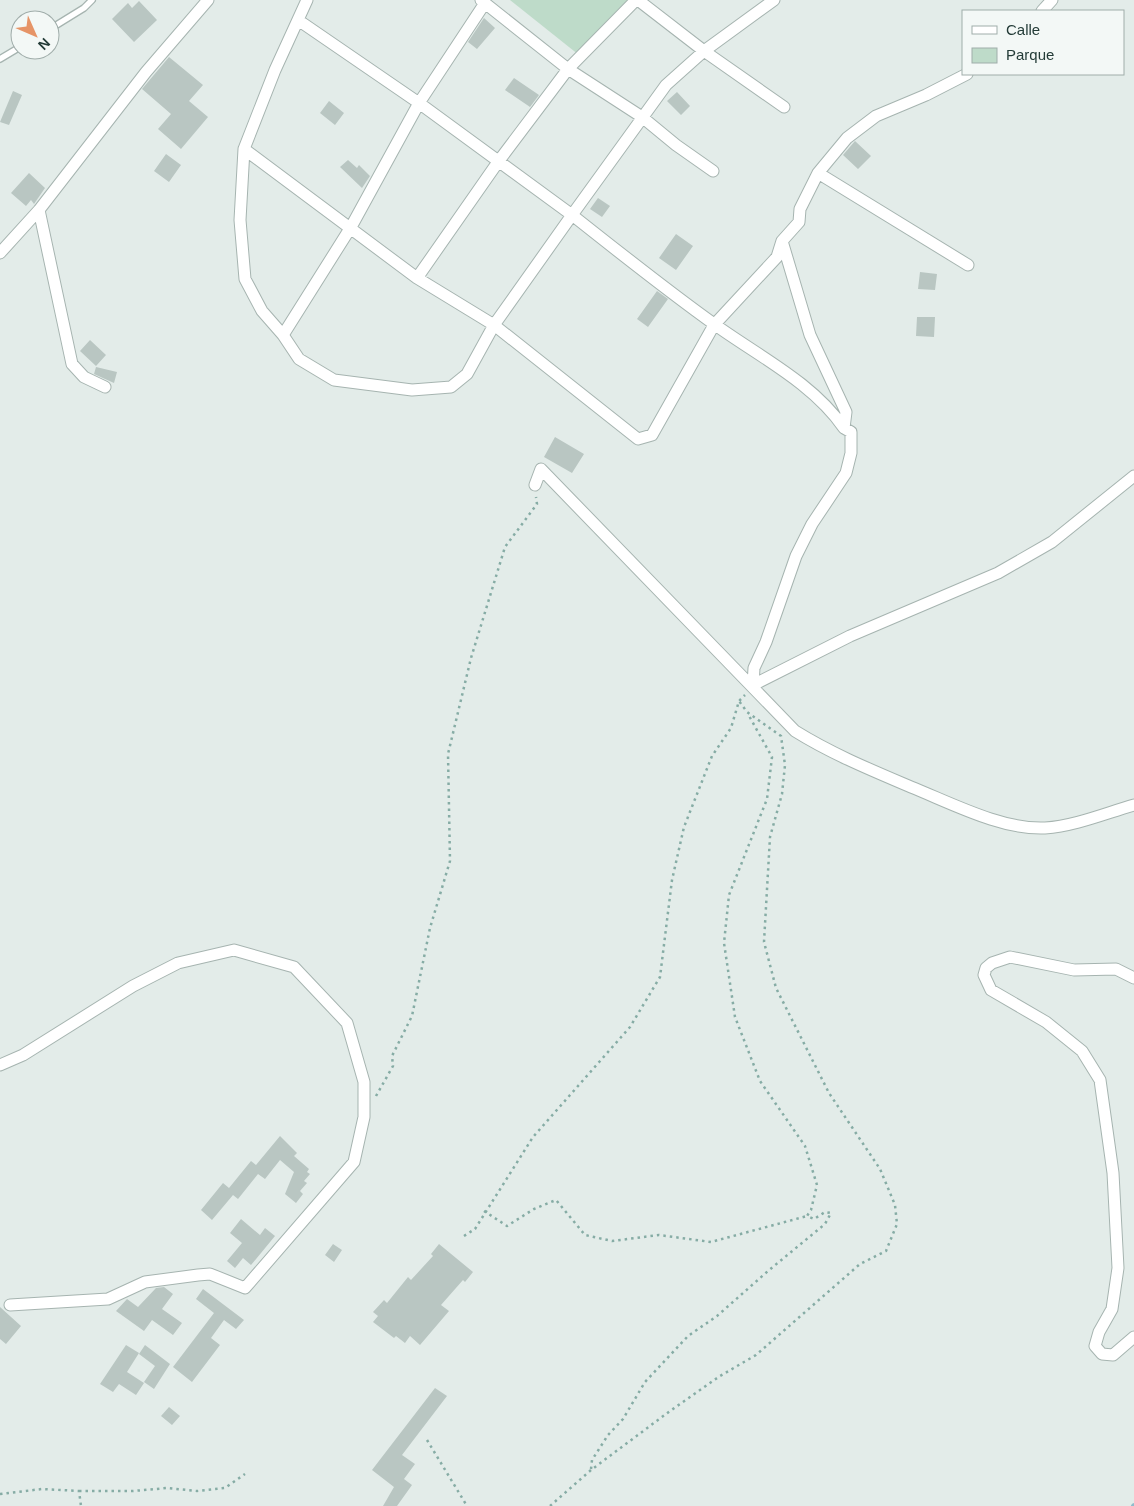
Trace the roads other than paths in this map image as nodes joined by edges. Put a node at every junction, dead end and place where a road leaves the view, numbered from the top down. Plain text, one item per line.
1 (92, 0) edge
2 (208, 0) edge
3 (307, 0) edge
4 (637, 0) edge
5 (774, 0) edge
6 (1052, 0) edge
7 (483, 2) edge
8 (1043, 10) edge
9 (298, 20) junction
10 (60, 23) edge
11 (704, 51) junction
12 (568, 69) junction
13 (965, 75) edge
14 (418, 103) junction
15 (784, 107) dead end
16 (642, 117) junction
17 (244, 149) junction
18 (498, 162) junction
19 (713, 171) dead end
20 (818, 173) junction
21 (39, 210) junction
22 (572, 215) junction
23 (351, 227) junction
24 (782, 241) junction
25 (0, 252) edge
26 (968, 265) dead end
27 (417, 278) junction
28 (494, 325) junction
29 (714, 325) junction
30 (283, 335) junction
31 (105, 387) dead end
32 (844, 428) junction
33 (1134, 476) edge
34 (535, 485) road end
35 (753, 685) junction
36 (1134, 805) edge
37 (1134, 978) edge
38 (0, 1065) edge
39 (10, 1305) dead end
40 (1134, 1337) edge

1 - 10 lane
2 - 21 street
3 - 9 street
4 - 11 street
4 - 12 street
5 - 11 street
6 - 8 street
7 - 12 street
7 - 14 street
9 - 14 street
9 - 17 street
11 - 15 street
11 - 16 street
12 - 16 street
12 - 18 street
13 - 20 street
14 - 18 street
14 - 23 street
16 - 19 street
16 - 22 street
17 - 23 street
17 - 30 street
18 - 22 street
18 - 27 street
20 - 24 street
20 - 26 street
21 - 25 street
21 - 31 street
22 - 28 street
22 - 29 street
23 - 27 street
23 - 30 street
24 - 29 street
24 - 32 street
27 - 28 street
28 - 29 street
28 - 30 street
29 - 32 street
32 - 35 street
33 - 35 street
34 - 35 street
35 - 36 street
37 - 40 street
38 - 39 street

